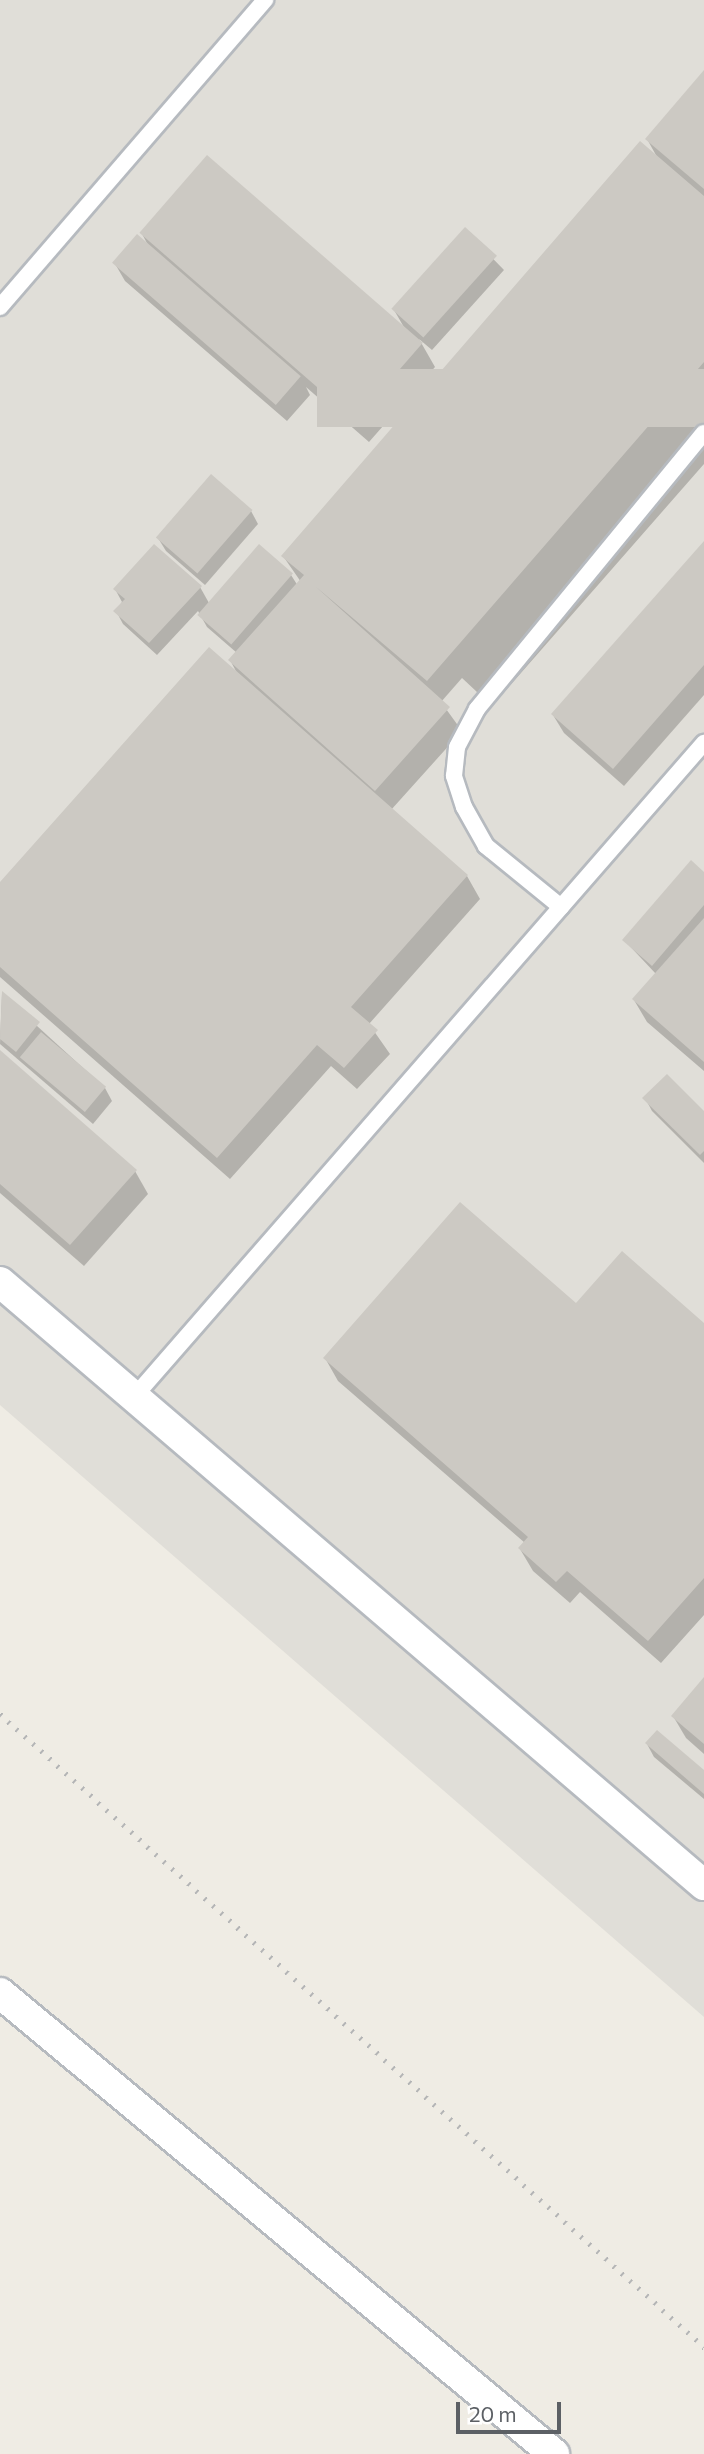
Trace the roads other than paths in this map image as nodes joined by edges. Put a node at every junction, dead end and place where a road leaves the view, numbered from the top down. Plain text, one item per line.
1 (265, 0) edge
2 (0, 307) edge
3 (704, 433) edge
4 (704, 743) edge
5 (561, 907) junction
6 (0, 1282) edge
7 (134, 1397) junction
8 (704, 1885) edge
9 (0, 1993) edge
10 (554, 2454) edge

1 - 2 lane
3 - 5 lane
4 - 5 lane
5 - 7 lane
6 - 7 street
7 - 8 street
9 - 10 street

